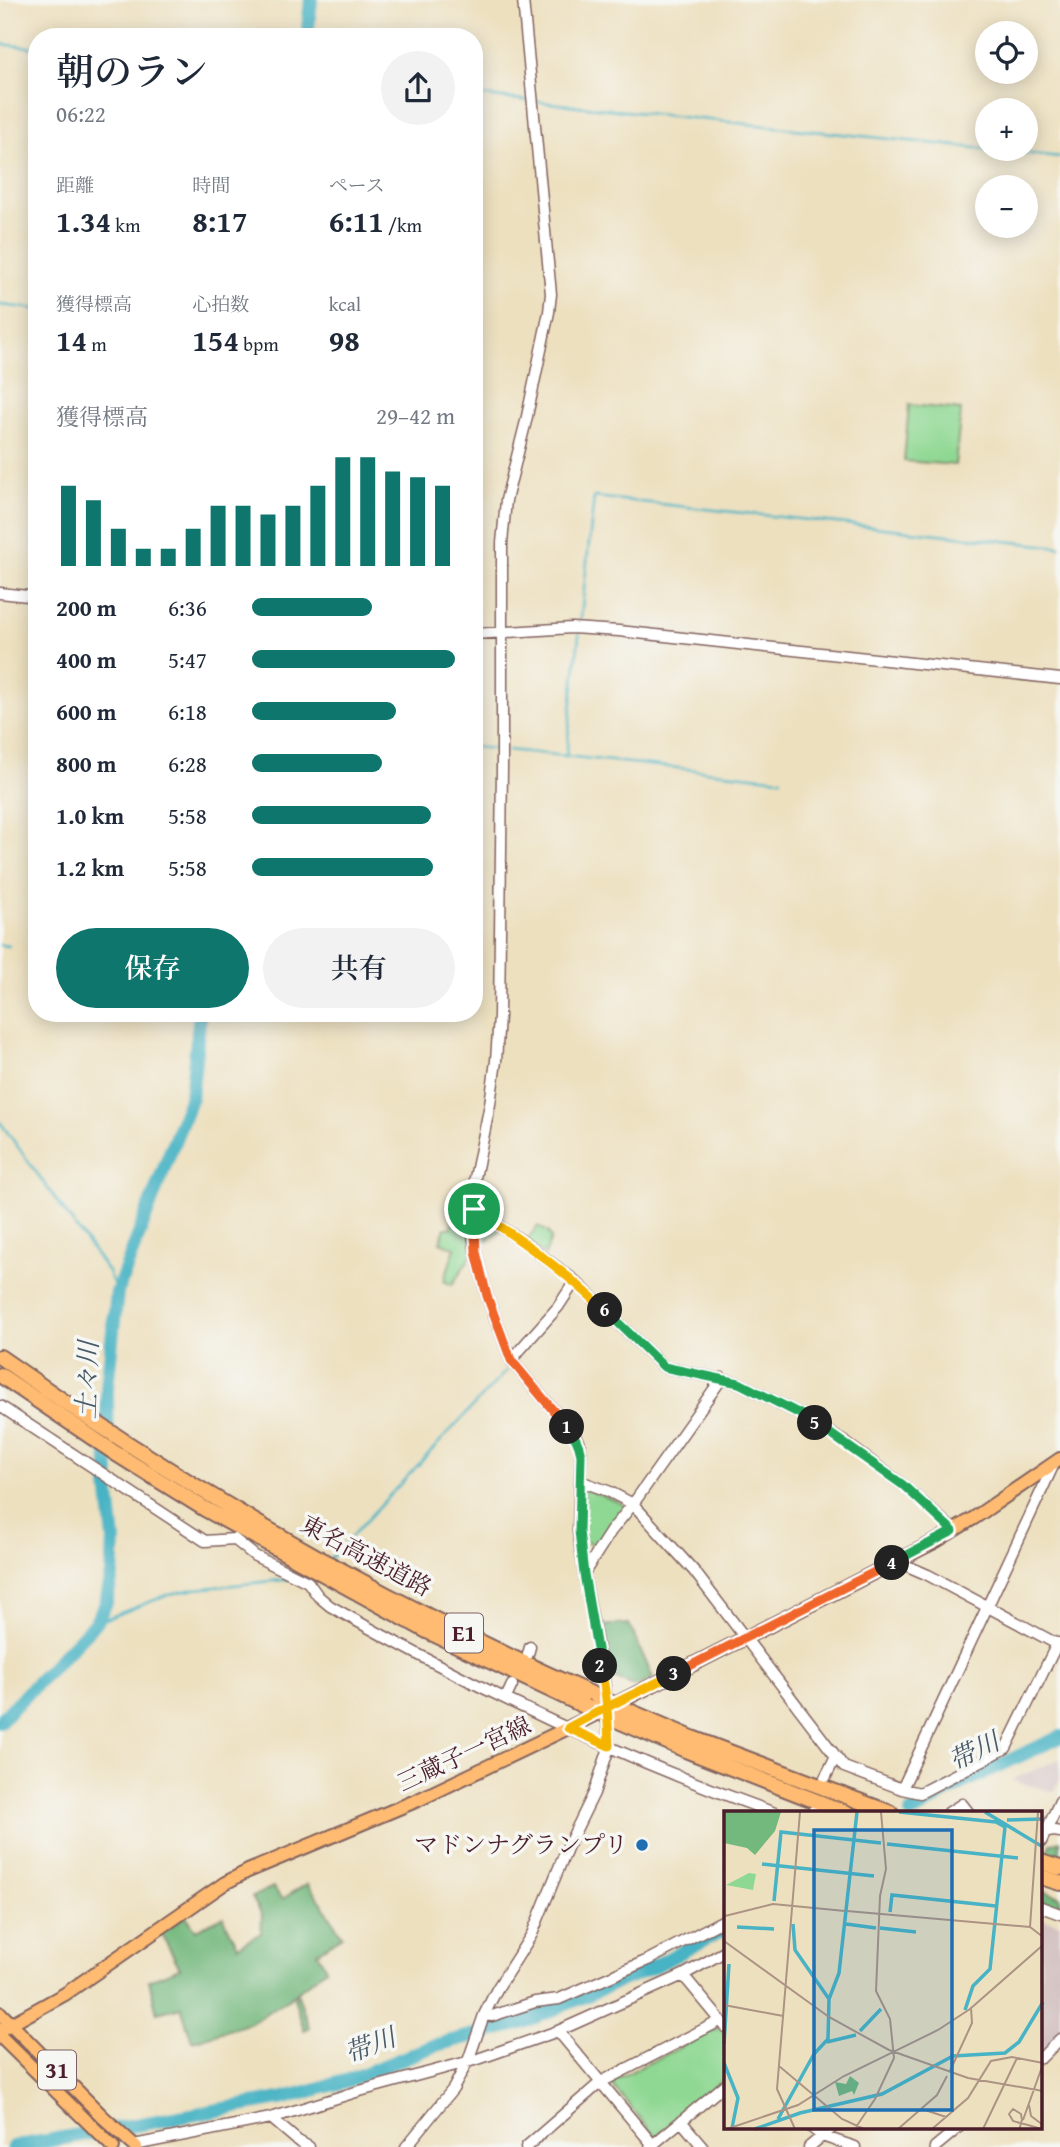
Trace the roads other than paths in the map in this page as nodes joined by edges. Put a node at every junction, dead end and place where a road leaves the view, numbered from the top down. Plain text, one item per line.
1 (523, 0) edge
2 (0, 593) edge
3 (28, 596) edge
4 (502, 633) junction
5 (483, 634) edge
6 (1060, 680) edge
7 (474, 1209) junction
8 (575, 1281) junction
9 (0, 1357) edge
10 (511, 1360) junction
11 (0, 1376) edge
12 (722, 1378) junction
13 (0, 1406) edge
14 (1057, 1461) edge
15 (580, 1481) junction
16 (634, 1504) junction
17 (953, 1531) junction
18 (896, 1561) junction
19 (330, 1571) junction
20 (584, 1574) junction
21 (988, 1608) junction
22 (746, 1638) junction
23 (1059, 1644) edge
24 (512, 1685) dead end
25 (506, 1698) junction
26 (596, 1704) junction
27 (624, 1716) junction
28 (568, 1728) junction
29 (609, 1746) junction
30 (836, 1756) junction
31 (825, 1778) dead end
32 (902, 1789) junction
33 (1060, 1801) edge
34 (770, 1811) edge
35 (842, 1811) edge
36 (885, 1811) edge
37 (951, 1811) edge
38 (967, 1811) edge
39 (1043, 1832) edge
40 (1060, 1832) edge
41 (1042, 1862) edge
42 (1060, 1868) edge
43 (1042, 1877) edge
44 (1060, 1883) edge
45 (1042, 1907) edge
46 (1060, 1914) edge
47 (724, 1920) edge
48 (724, 1952) edge
49 (683, 1975) junction
50 (0, 2013) edge
51 (484, 2015) junction
52 (723, 2024) edge
53 (6, 2027) edge
54 (558, 2031) junction
55 (0, 2036) edge
56 (1060, 2039) edge
57 (470, 2057) junction
58 (1042, 2057) edge
59 (601, 2082) junction
60 (724, 2086) edge
61 (271, 2119) junction
62 (681, 2121) junction
63 (814, 2130) edge
64 (830, 2130) edge
65 (956, 2130) edge
66 (822, 2136) junction
67 (135, 2146) edge
68 (652, 2146) edge
69 (113, 2147) edge
70 (309, 2147) edge
71 (406, 2147) edge
72 (526, 2147) edge
73 (703, 2147) edge
74 (809, 2147) edge
75 (855, 2147) edge
76 (935, 2147) edge

1 - 4 street
2 - 3 street
4 - 5 street
4 - 6 street
4 - 7 street
7 - 8 street
7 - 10 street
8 - 10 street
8 - 12 street
9 - 19 highway, 東名高速道路 / E1
10 - 15 street
11 - 19 highway, 東名高速道路 / E1
12 - 16 street
12 - 17 street
13 - 25 street
14 - 17 main road, 三蔵子一宮線
14 - 21 street
15 - 16 street
15 - 20 street
16 - 20 street
16 - 22 street
17 - 18 main road, 三蔵子一宮線
18 - 21 street
18 - 22 main road, 三蔵子一宮線
19 - 26 highway, 東名高速道路 / E1
20 - 26 street
21 - 23 street
21 - 32 street
22 - 26 main road, 三蔵子一宮線
22 - 30 street
23 - 32 street
24 - 25 street
25 - 28 street
26 - 27 highway, 東名高速道路 / E1, bridge
26 - 28 main road, 三蔵子一宮線
26 - 29 street
27 - 35 highway, 東名高速道路 / E1
27 - 36 highway, 東名高速道路 / E1
28 - 29 street
28 - 53 main road, 三蔵子一宮線
29 - 34 street
29 - 51 street
30 - 31 street
30 - 32 street
33 - 39 street
37 - 38 street
39 - 40 street
41 - 42 highway
43 - 44 highway
45 - 46 street
47 - 51 street
48 - 49 street
49 - 52 street
49 - 54 street
50 - 53 main road, 31
51 - 57 street
52 - 59 street
53 - 67 main road, 31
54 - 57 street
54 - 59 street
55 - 69 main road, 31
56 - 58 street
57 - 61 street
57 - 71 street
59 - 68 street
59 - 72 street
60 - 62 street
61 - 67 street
61 - 70 street
62 - 68 street
62 - 73 street
63 - 66 street
64 - 66 street
65 - 76 street
66 - 74 street
66 - 75 street

